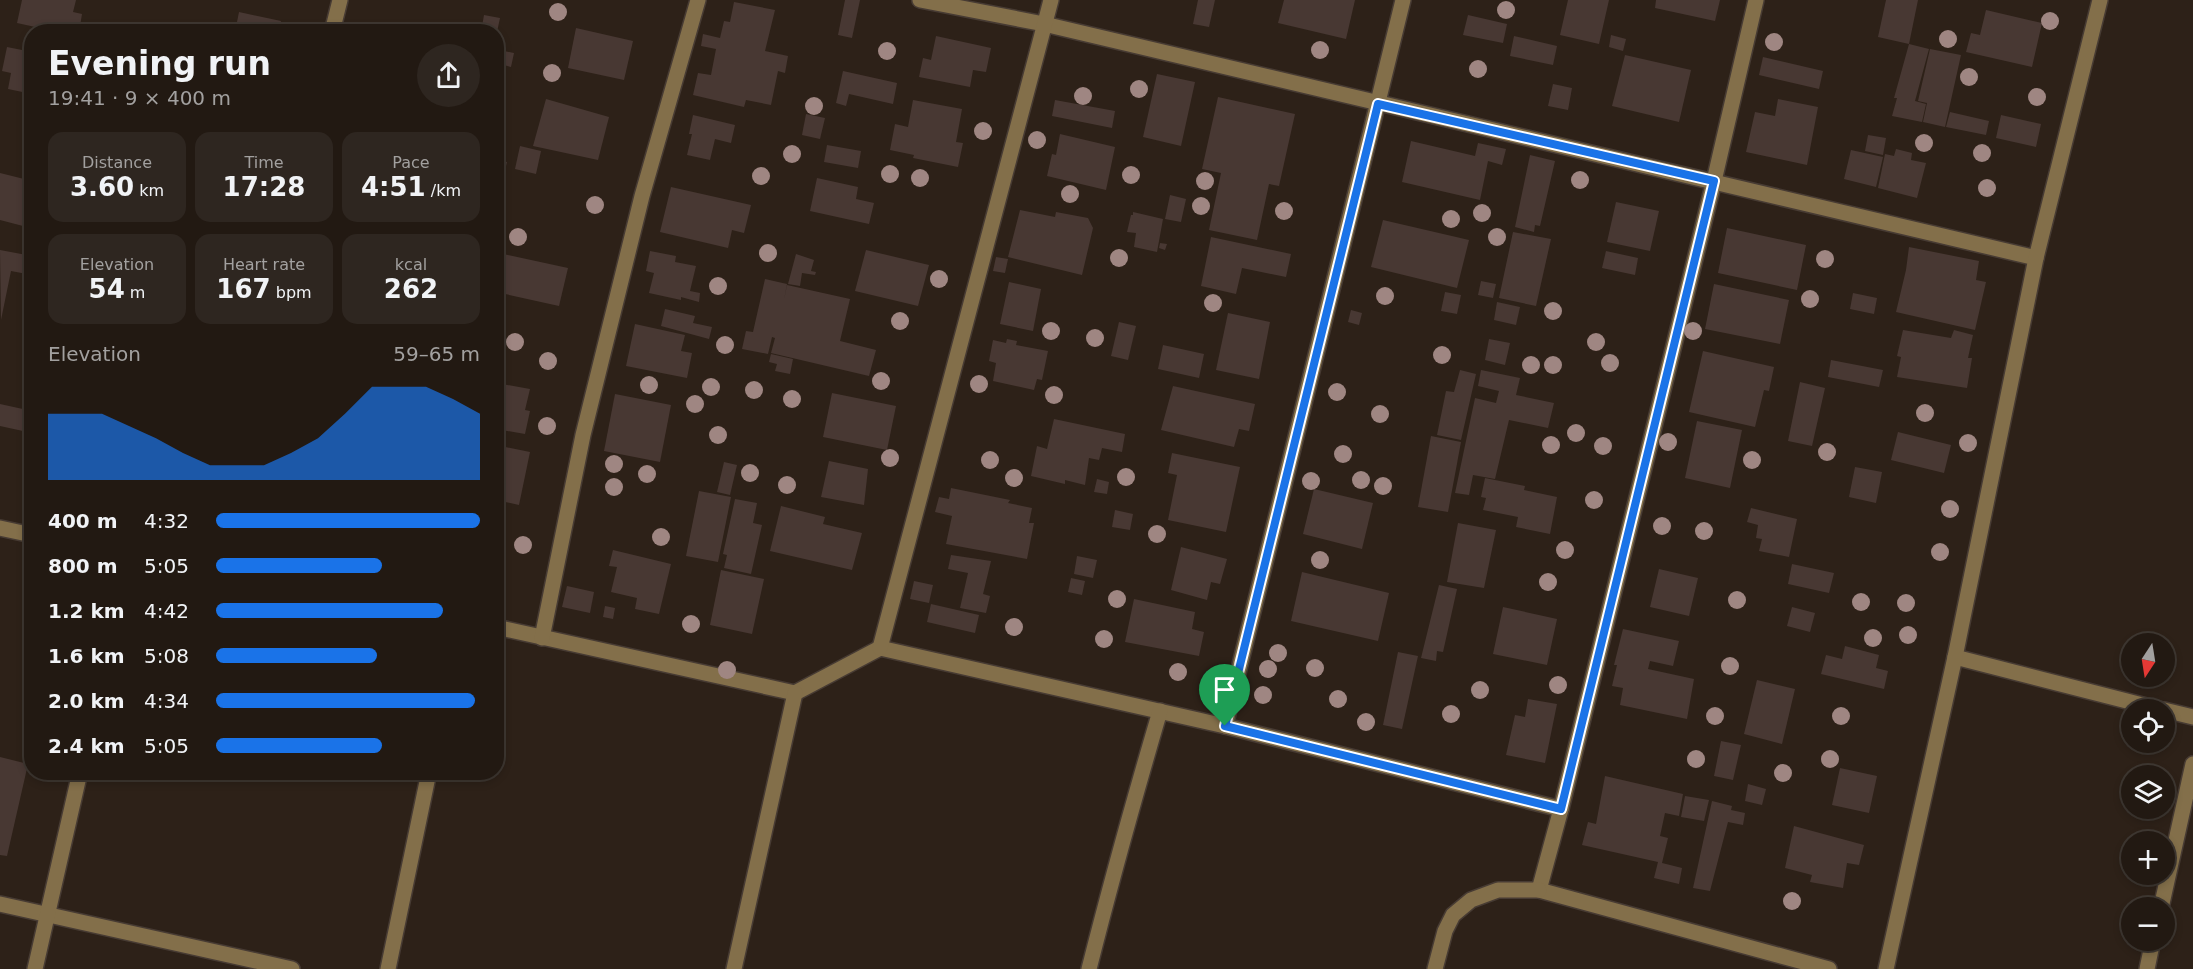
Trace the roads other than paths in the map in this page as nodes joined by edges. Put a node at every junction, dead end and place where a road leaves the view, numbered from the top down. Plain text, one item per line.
1 (340, 0) edge
2 (698, 0) edge
3 (920, 0) edge
4 (1051, 0) edge
5 (1403, 0) edge
6 (1756, 0) edge
7 (2100, 0) edge
8 (334, 24) edge
9 (1044, 24) junction
10 (1378, 104) junction
11 (1714, 181) junction
12 (2036, 258) junction
13 (0, 528) edge
14 (24, 533) edge
15 (504, 629) edge
16 (543, 638) junction
17 (880, 648) junction
18 (1955, 657) junction
19 (795, 693) junction
20 (2121, 699) edge
21 (1160, 711) junction
22 (2175, 713) edge
23 (2193, 717) edge
24 (1225, 726) junction
25 (2193, 764) edge
26 (78, 780) edge
27 (427, 780) edge
28 (1561, 809) junction
29 (1539, 890) junction
30 (2163, 897) edge
31 (0, 904) edge
32 (48, 914) junction
33 (2151, 951) edge
34 (1793, 964) edge
35 (35, 969) edge
36 (292, 969) edge
37 (388, 969) edge
38 (734, 969) edge
39 (1089, 969) edge
40 (1436, 969) edge
41 (1829, 969) edge
42 (1886, 969) edge
43 (2147, 969) edge

1 - 8 street
2 - 16 street
3 - 9 street
4 - 9 street
5 - 10 street
6 - 11 street
7 - 12 street
9 - 10 street
9 - 17 street
10 - 11 street
10 - 24 street
11 - 12 street
11 - 28 street
12 - 18 street
13 - 14 street
15 - 16 street
16 - 19 street
17 - 19 street
17 - 21 street
18 - 20 street
18 - 42 street
19 - 38 street
21 - 24 street
21 - 39 street
22 - 23 street
24 - 28 street
25 - 30 street
26 - 32 street
27 - 37 street
28 - 29 street
29 - 34 street
29 - 40 street
31 - 32 street
32 - 35 street
32 - 36 street
33 - 43 street
34 - 41 street

